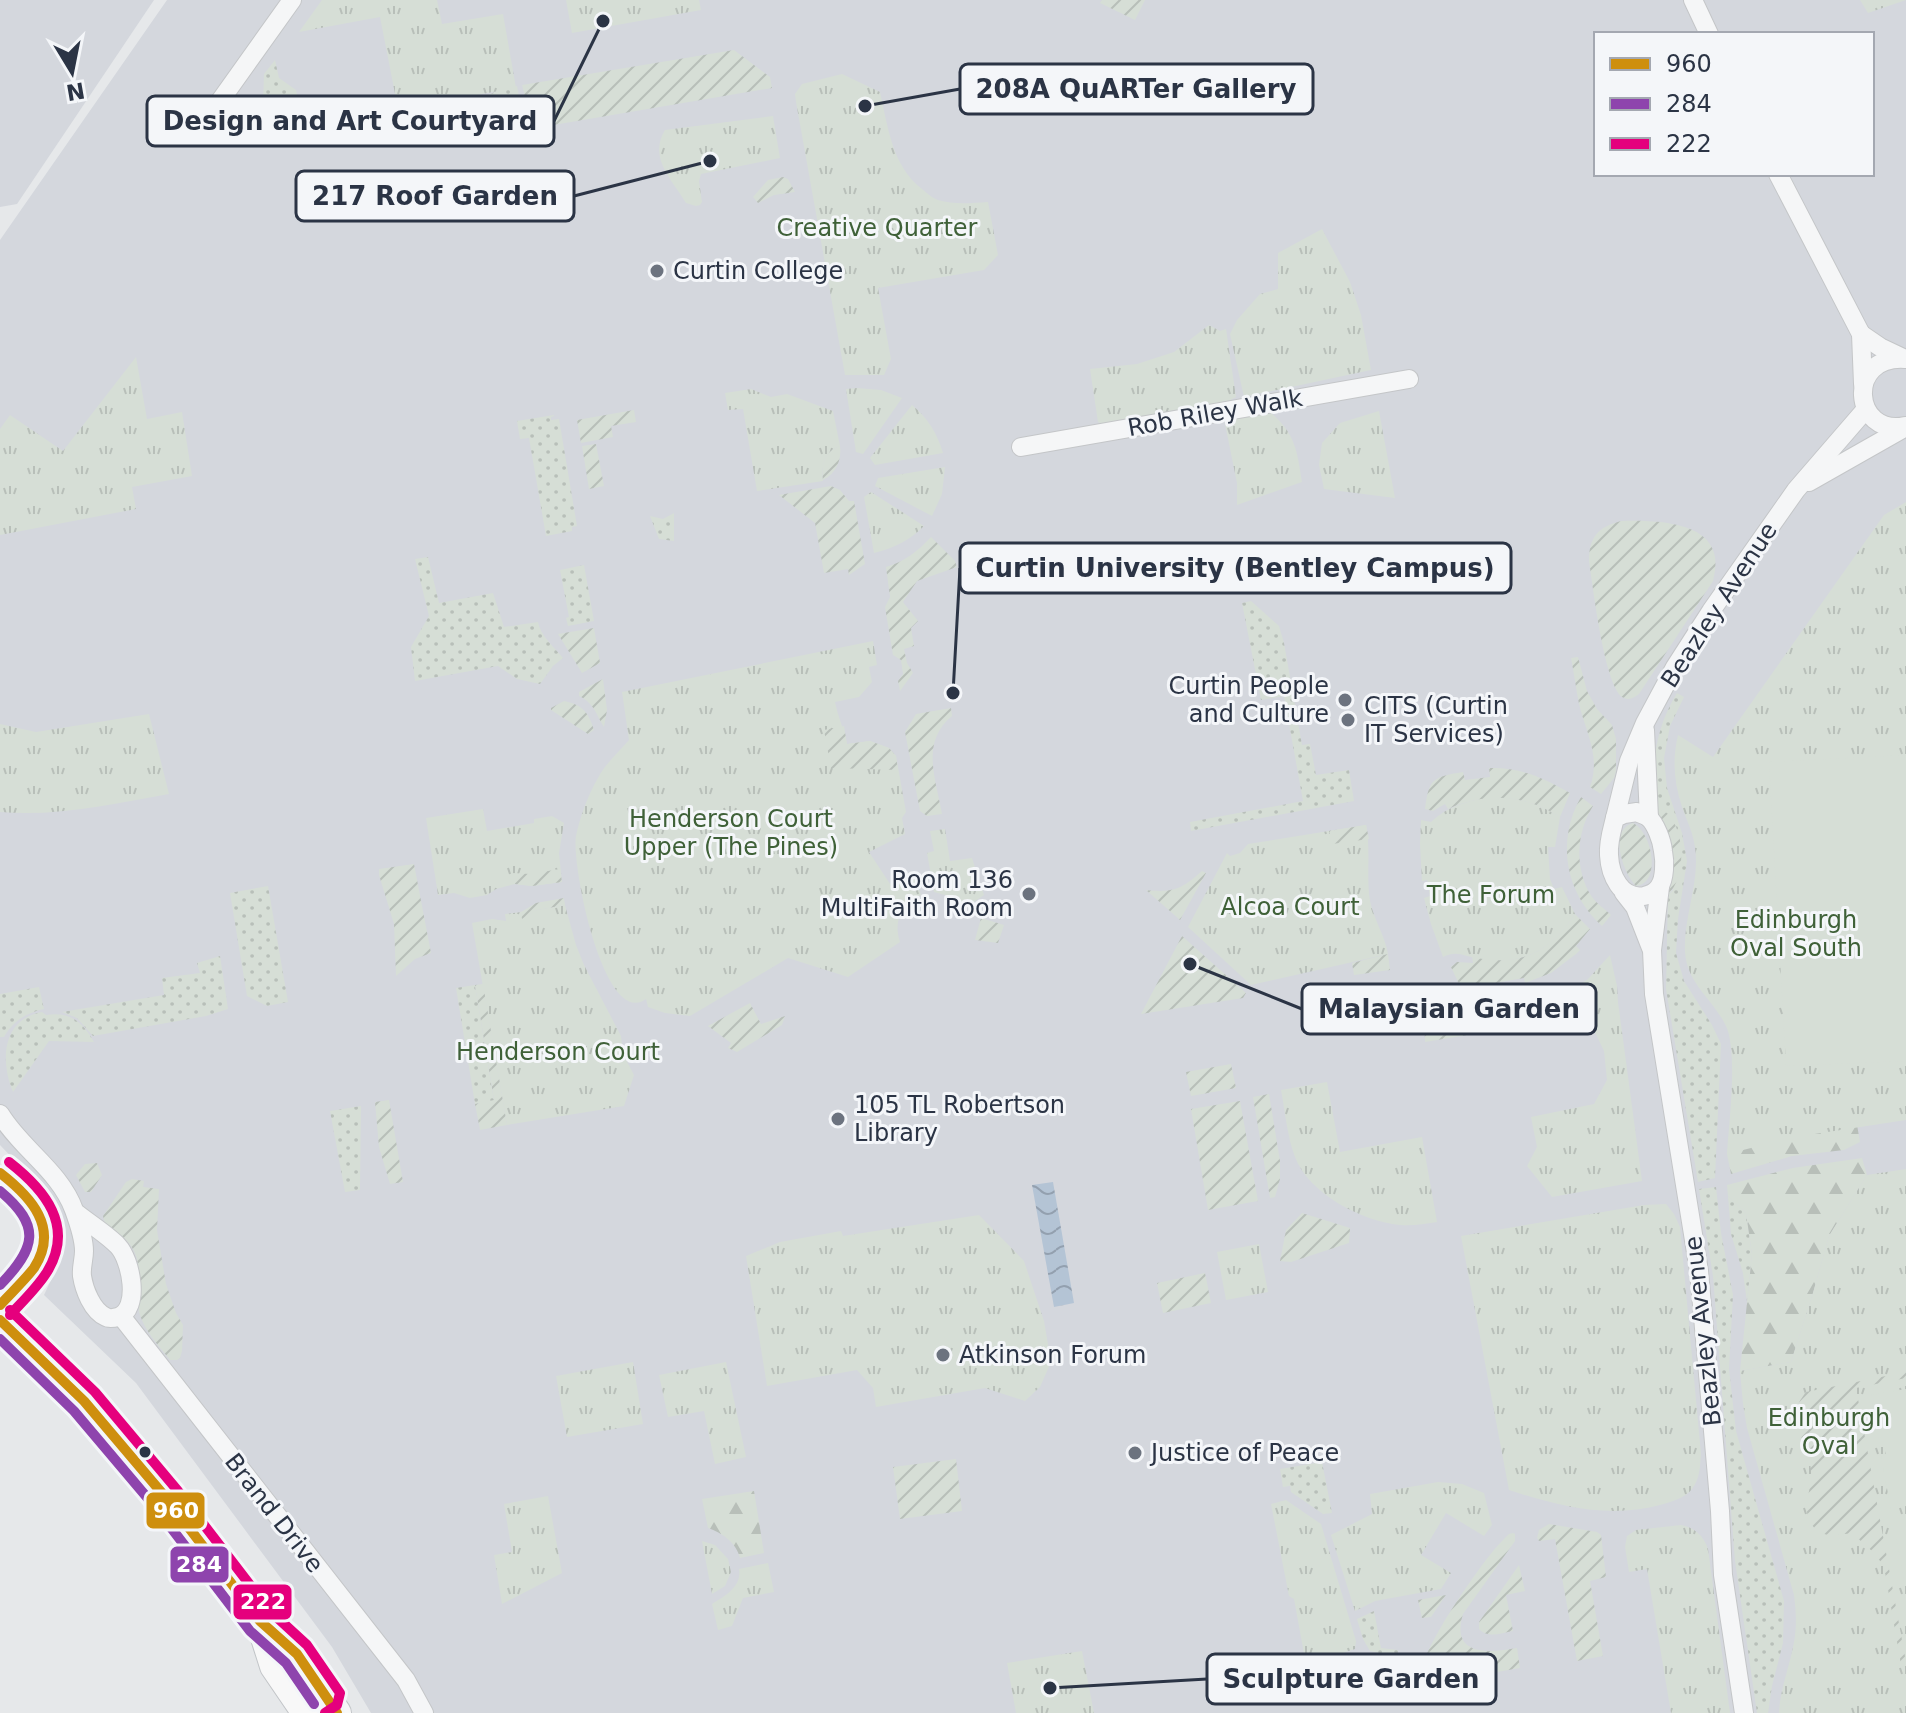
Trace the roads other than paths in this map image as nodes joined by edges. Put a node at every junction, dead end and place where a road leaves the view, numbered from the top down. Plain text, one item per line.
1 (292, 0) edge
2 (1693, 0) edge
3 (1708, 32) edge
4 (210, 115) dead end
5 (1779, 176) edge
6 (1861, 334) junction
7 (1905, 359) edge
8 (1409, 379) dead end
9 (1863, 384) junction
10 (1866, 409) junction
11 (1906, 427) edge
12 (1021, 447) dead end
13 (1796, 490) junction
14 (1645, 723) junction
15 (1615, 818) junction
16 (1649, 818) junction
17 (1660, 887) junction
18 (1624, 893) junction
19 (1652, 950) junction
20 (0, 1114) edge
21 (75, 1212) junction
22 (111, 1241) junction
23 (84, 1251) junction
24 (121, 1316) junction
25 (0, 1320) edge
26 (314, 1709) edge
27 (424, 1713) edge
28 (1744, 1713) edge

1 - 4 street
2 - 3 street
5 - 6 street
6 - 7 street
6 - 9 street
7 - 9 street
8 - 12 street, Rob Riley Walk
9 - 10 street
10 - 11 street
10 - 13 street, Beazley Avenue
11 - 13 street, Beazley Avenue
13 - 14 street, Beazley Avenue
14 - 15 street, Beazley Avenue
14 - 16 street, Beazley Avenue
15 - 16 street
15 - 18 street, Beazley Avenue
16 - 17 street, Beazley Avenue
17 - 18 street
17 - 19 street, Beazley Avenue
18 - 19 street, Beazley Avenue
19 - 28 street, Beazley Avenue
20 - 21 street, Brand Drive
21 - 22 street, Brand Drive
21 - 23 street, Brand Drive
22 - 23 street
22 - 24 street, Brand Drive
23 - 24 street, Brand Drive
24 - 27 street, Brand Drive
25 - 26 main road

